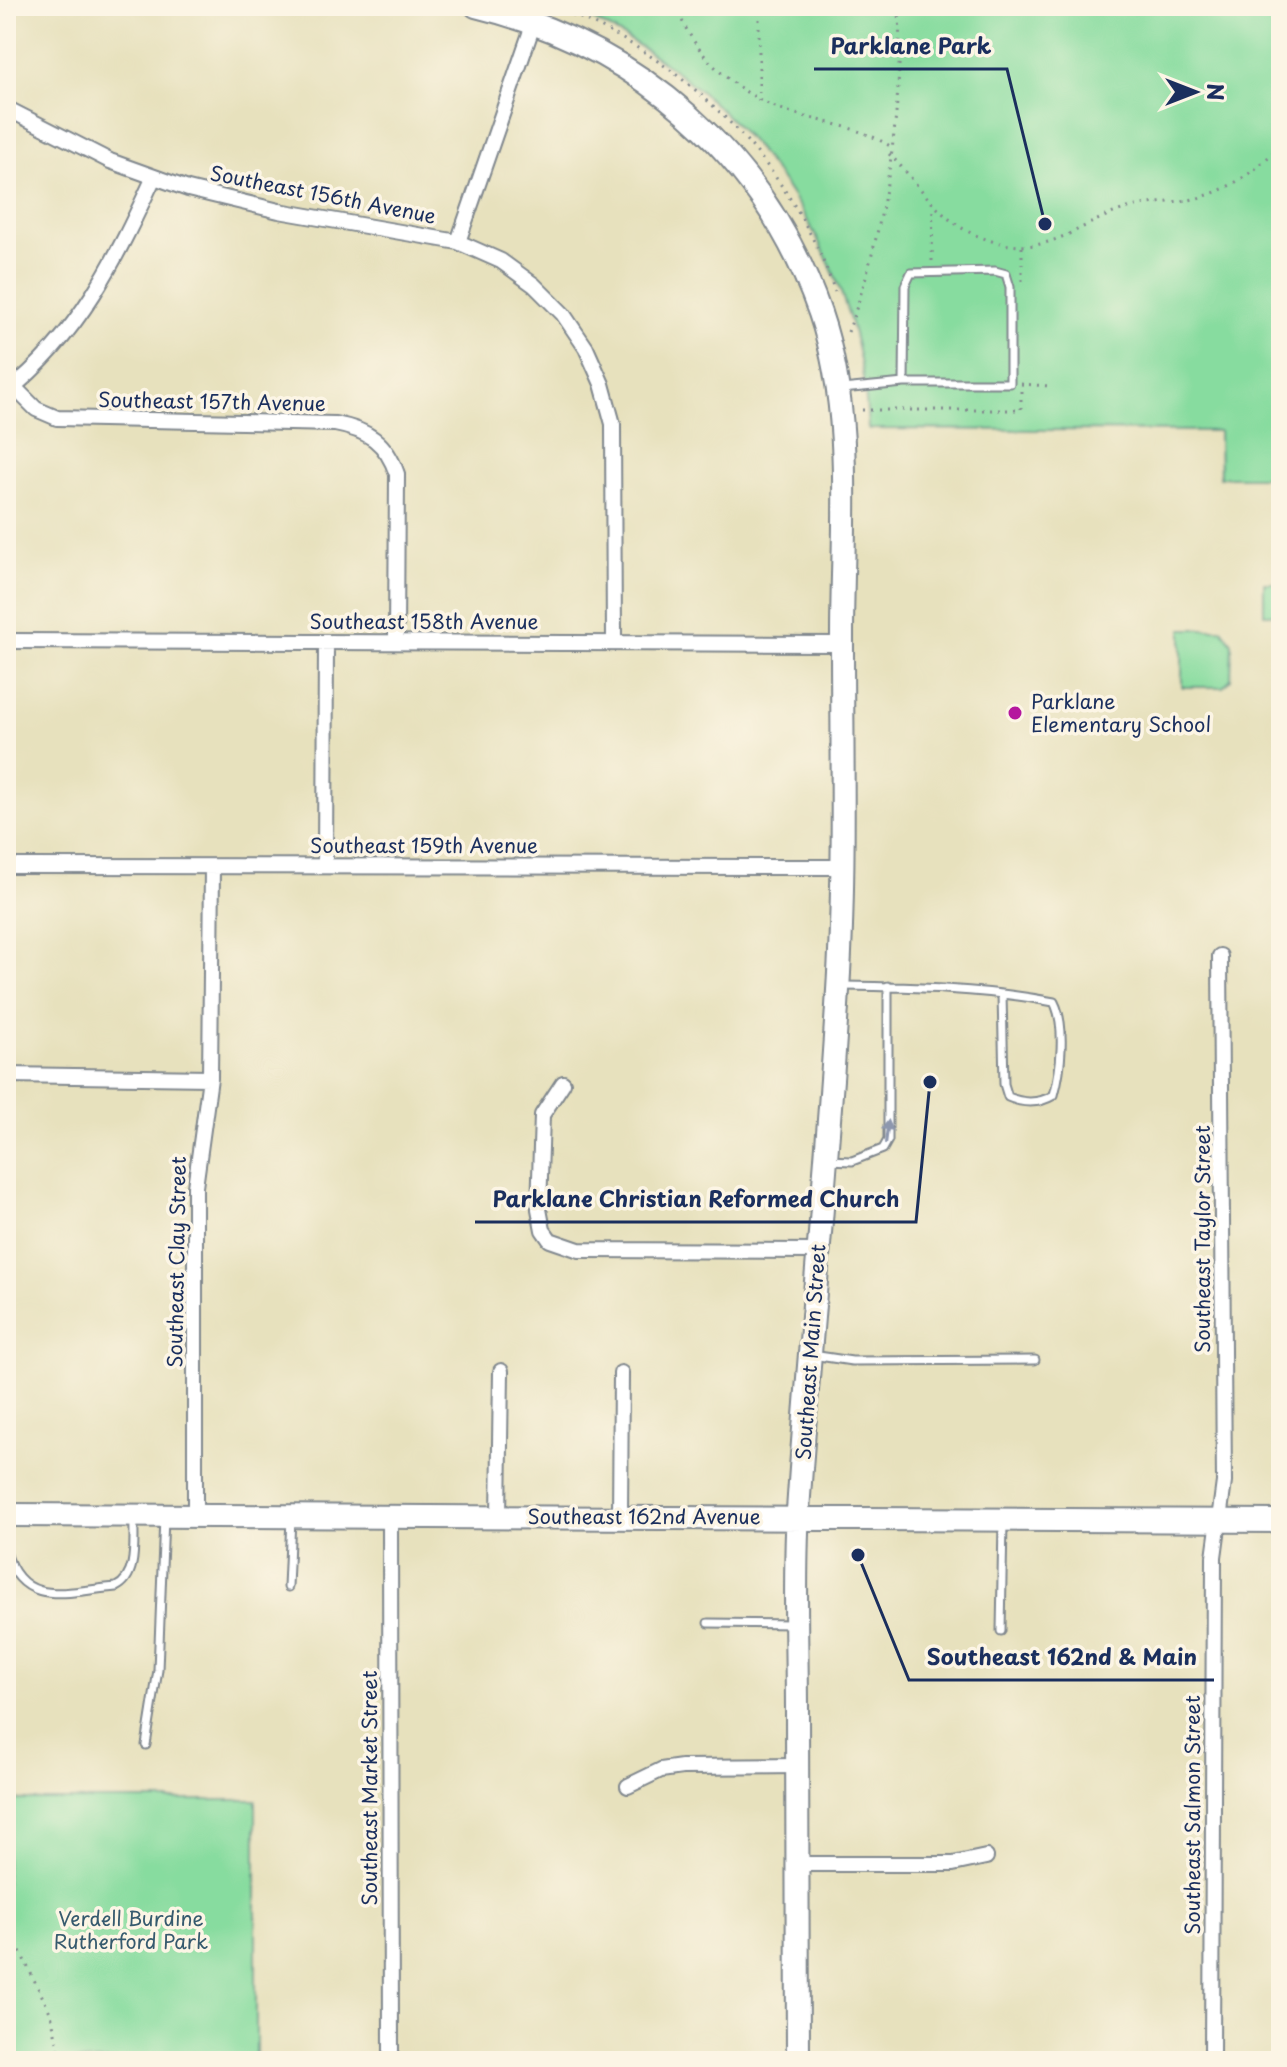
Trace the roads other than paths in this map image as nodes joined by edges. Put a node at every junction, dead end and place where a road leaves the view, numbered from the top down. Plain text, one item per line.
1 (476, 6) edge
2 (534, 22) junction
3 (6, 108) edge
4 (154, 177) junction
5 (458, 242) junction
6 (904, 383) junction
7 (10, 390) edge
8 (837, 390) junction
9 (6, 641) edge
10 (396, 641) junction
11 (326, 642) junction
12 (614, 643) junction
13 (842, 644) junction
14 (6, 866) edge
15 (325, 866) junction
16 (212, 867) junction
17 (841, 867) junction
18 (1220, 956) dead end
19 (838, 986) junction
20 (888, 986) junction
21 (1002, 994) junction
22 (6, 1075) edge
23 (210, 1078) junction
24 (563, 1083) dead end
25 (825, 1160) junction
26 (818, 1251) junction
27 (810, 1354) junction
28 (1035, 1360) dead end
29 (501, 1371) dead end
30 (621, 1373) dead end
31 (6, 1515) edge
32 (134, 1515) junction
33 (165, 1515) junction
34 (195, 1515) junction
35 (291, 1515) junction
36 (390, 1515) junction
37 (499, 1516) junction
38 (620, 1517) junction
39 (798, 1518) junction
40 (1003, 1519) junction
41 (1219, 1521) junction
42 (1281, 1521) edge
43 (6, 1552) edge
44 (288, 1587) dead end
45 (708, 1623) dead end
46 (797, 1624) junction
47 (1001, 1631) dead end
48 (146, 1745) dead end
49 (797, 1766) junction
50 (628, 1786) dead end
51 (986, 1857) dead end
52 (797, 1864) junction
53 (391, 2061) edge
54 (798, 2061) edge
55 (1212, 2061) edge

1 - 2 street, Southeast Main Street
2 - 5 street
2 - 8 street, Southeast Main Street
3 - 4 street, Southeast 156th Avenue
4 - 5 street, Southeast 156th Avenue
4 - 7 street
5 - 12 street, Southeast 156th Avenue
6 - 6 lane
6 - 8 lane
7 - 10 street, Southeast 157th Avenue
8 - 13 street, Southeast Main Street
9 - 11 street, Southeast 158th Avenue
10 - 11 street, Southeast 158th Avenue
10 - 12 street, Southeast 158th Avenue
11 - 15 street
12 - 13 street, Southeast 158th Avenue
13 - 17 street, Southeast Main Street
14 - 16 street, Southeast 159th Avenue
15 - 16 street, Southeast 159th Avenue
15 - 17 street, Southeast 159th Avenue
16 - 23 street, Southeast Clay Street
17 - 19 street, Southeast Main Street
18 - 41 street, Southeast Taylor Street
19 - 20 lane
19 - 25 street, Southeast Main Street
20 - 21 lane
25 -> 20 lane
21 - 21 lane
22 - 23 street
23 - 34 street, Southeast Clay Street
24 - 26 street
25 - 26 street, Southeast Main Street
26 - 27 street, Southeast Main Street
27 - 28 lane
27 - 39 street, Southeast Main Street
29 - 37 street
30 - 38 street
31 - 32 street, Southeast 162nd Avenue
32 - 33 street, Southeast 162nd Avenue
32 - 43 lane
33 - 34 street, Southeast 162nd Avenue
33 - 48 lane
34 - 35 street, Southeast 162nd Avenue
35 - 36 street, Southeast 162nd Avenue
35 - 44 lane
36 - 37 street, Southeast 162nd Avenue
36 - 53 street, Southeast Market Street
37 - 38 street, Southeast 162nd Avenue
38 - 39 street, Southeast 162nd Avenue
39 - 40 street, Southeast 162nd Avenue
39 - 46 street, Southeast Main Street
40 - 41 street, Southeast 162nd Avenue
40 - 47 lane
41 - 42 street, Southeast 162nd Avenue
41 - 55 street, Southeast Salmon Street
45 - 46 lane
46 - 49 street, Southeast Main Street
49 - 50 street
49 - 52 street, Southeast Main Street
51 - 52 street
52 - 54 street, Southeast Main Street

